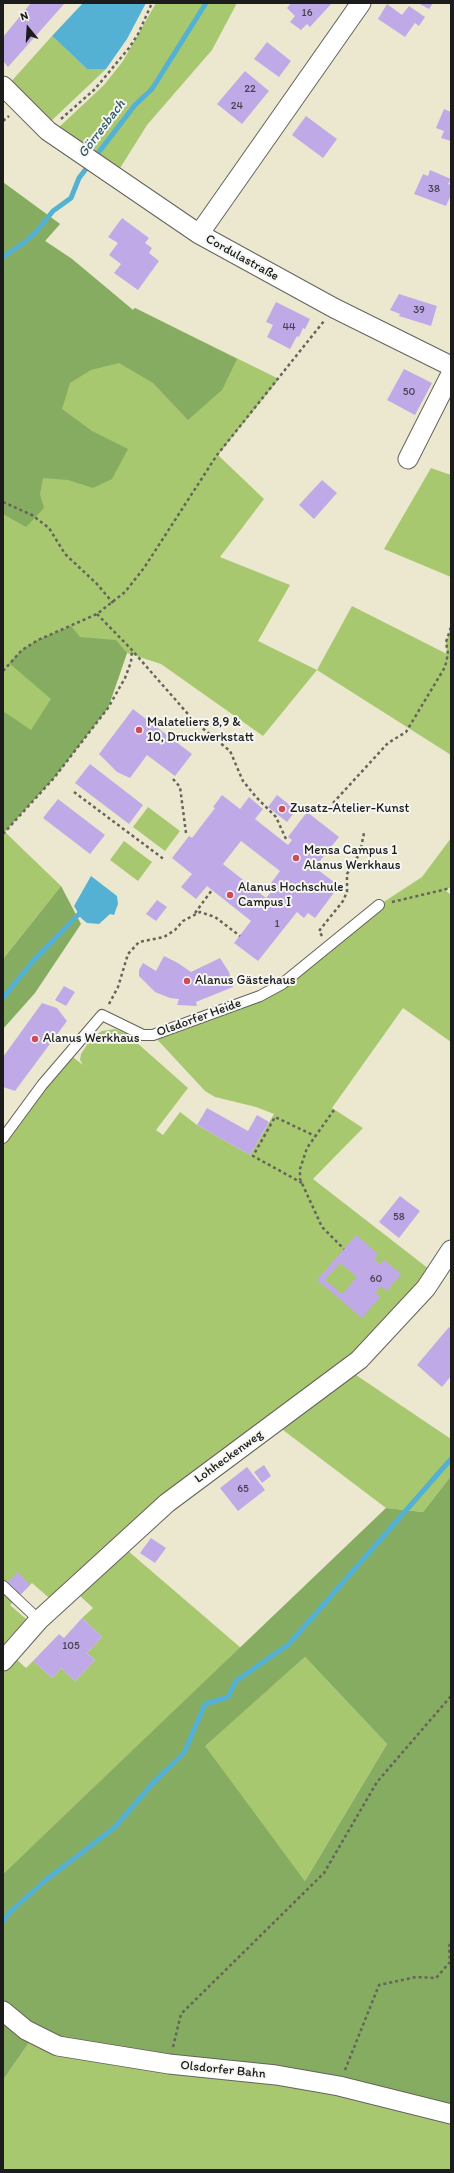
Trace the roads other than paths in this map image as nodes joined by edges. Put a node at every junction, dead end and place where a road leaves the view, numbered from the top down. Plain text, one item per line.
1 (361, 3) edge
2 (3, 86) edge
3 (199, 234) junction
4 (451, 366) edge
5 (451, 374) edge
6 (408, 459) dead end
7 (380, 905) road end
8 (3, 1138) edge
9 (451, 1250) edge
10 (3, 1586) edge
11 (39, 1620) junction
12 (3, 1661) edge
13 (3, 2011) edge
14 (451, 2114) edge

1 - 3 street, Cordulastraße
2 - 3 street
3 - 4 street, Cordulastraße
5 - 6 street
7 - 8 lane, Olsdorfer Heide
9 - 11 street, Lohheckenweg
10 - 11 lane
11 - 12 street, Lohheckenweg
13 - 14 street, Olsdorfer Bahn

